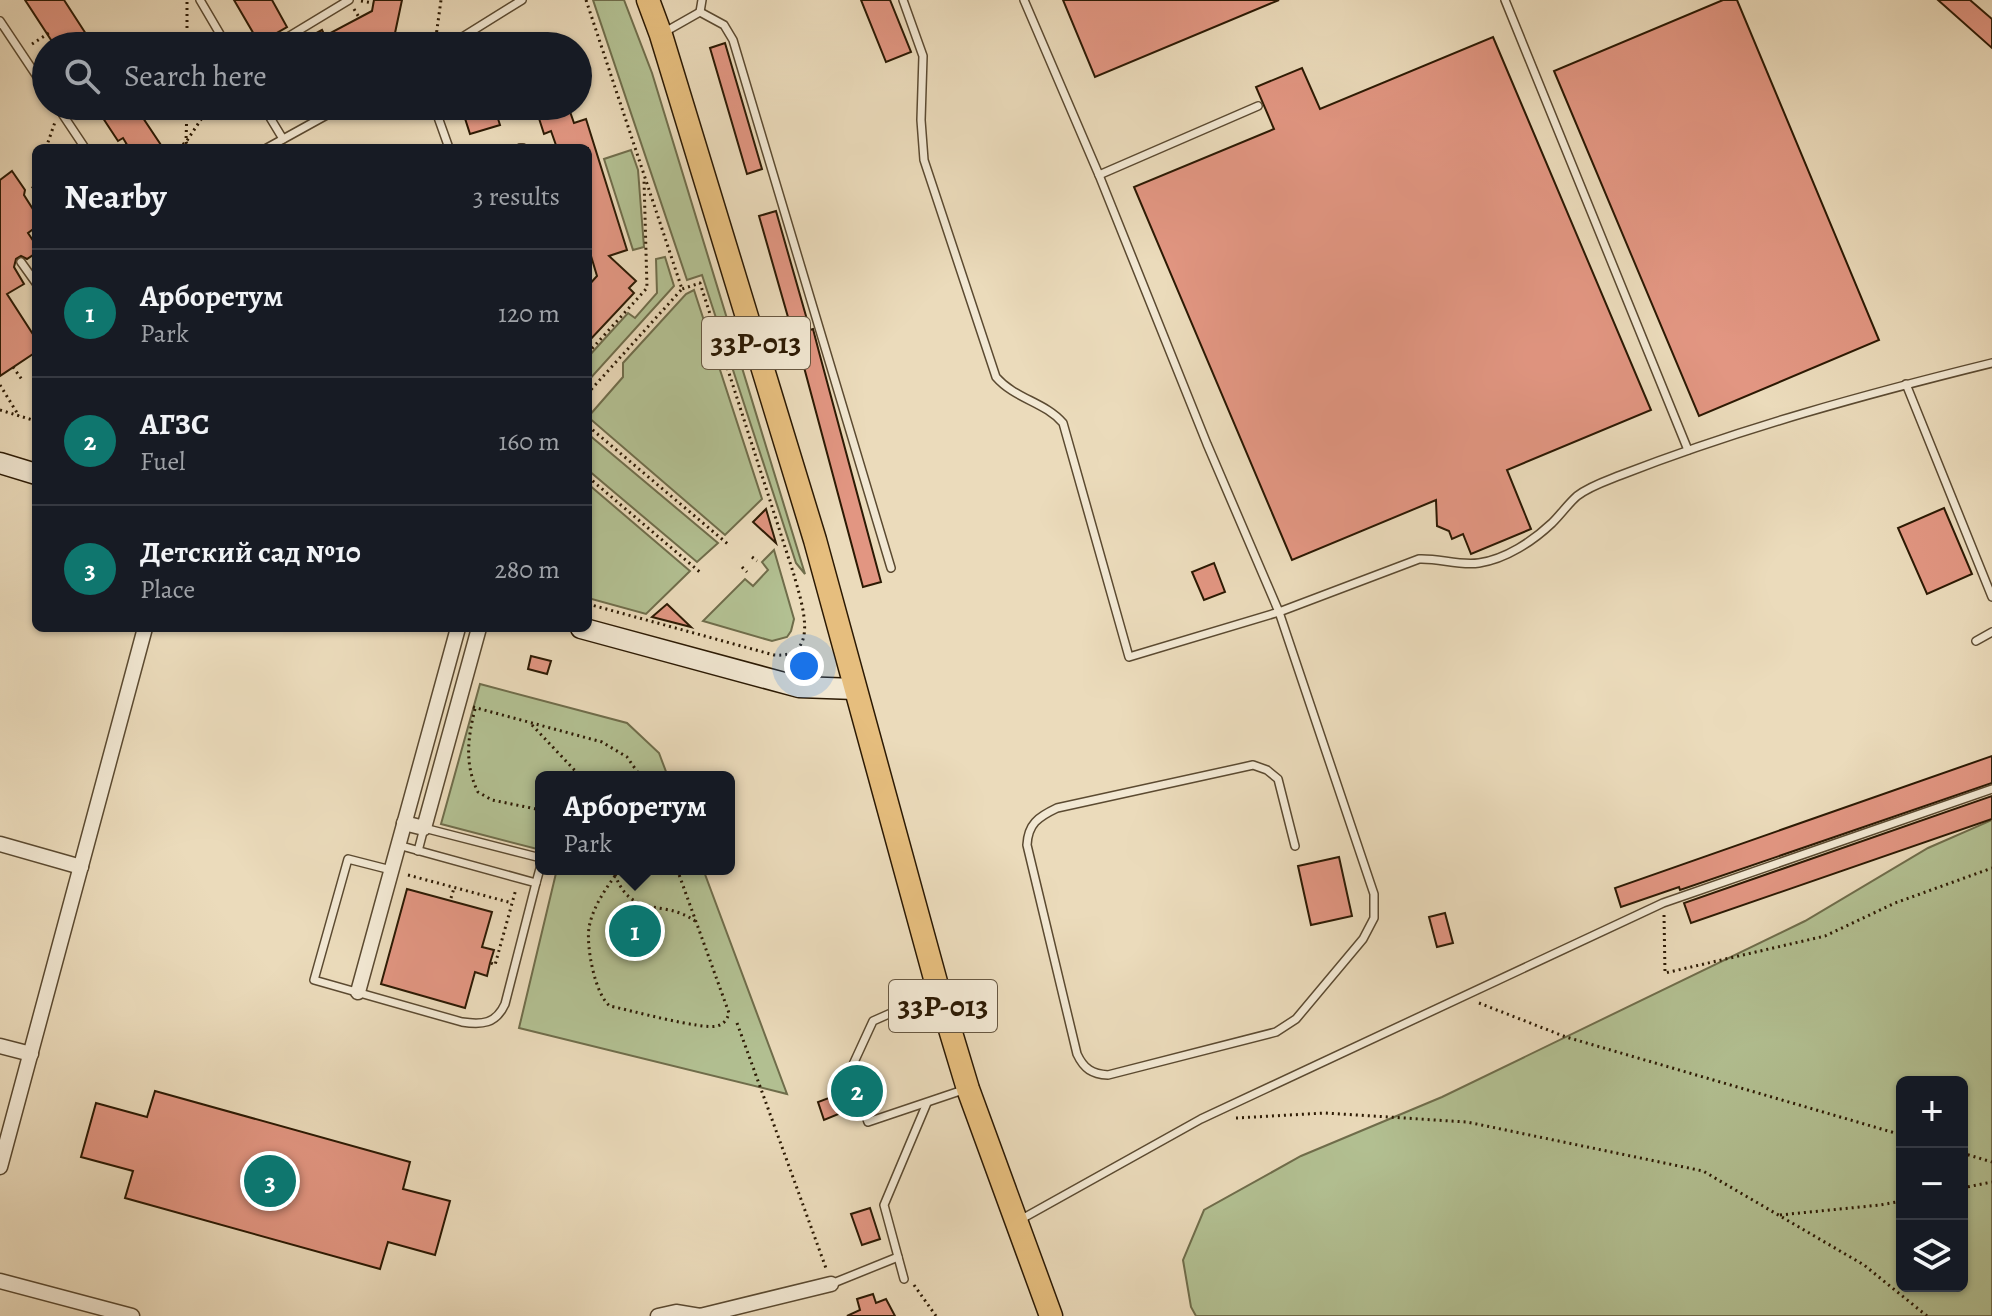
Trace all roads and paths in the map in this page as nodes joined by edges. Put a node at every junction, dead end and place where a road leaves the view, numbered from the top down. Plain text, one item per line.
1 (187, 0) edge
2 (200, 0) edge
3 (350, 0) edge
4 (441, 0) edge
5 (522, 0) edge
6 (586, 0) edge
7 (648, 0) edge
8 (702, 0) edge
9 (903, 0) edge
10 (1024, 0) edge
11 (1505, 0) edge
12 (373, 3) dead end
13 (700, 12) junction
14 (0, 21) edge
15 (187, 32) edge
16 (219, 32) edge
17 (296, 32) edge
18 (437, 32) edge
19 (471, 32) edge
20 (661, 35) junction
21 (32, 45) edge
22 (21, 52) junction
23 (32, 69) edge
24 (1258, 106) dead end
25 (54, 120) edge
26 (66, 120) edge
27 (187, 120) edge
28 (201, 120) edge
29 (271, 120) edge
30 (318, 120) edge
31 (439, 120) edge
32 (283, 139) junction
33 (186, 142) junction
34 (47, 144) edge
35 (82, 144) edge
36 (183, 144) edge
37 (274, 144) edge
38 (448, 144) edge
39 (644, 173) junction
40 (1099, 175) junction
41 (21, 262) dead end
42 (32, 277) edge
43 (682, 289) junction
44 (592, 349) edge
45 (1992, 363) edge
46 (13, 367) dead end
47 (23, 381) dead end
48 (1906, 384) junction
49 (0, 385) edge
50 (592, 389) edge
51 (0, 410) edge
52 (19, 416) junction
53 (32, 420) edge
54 (592, 429) edge
55 (1688, 450) junction
56 (0, 463) edge
57 (32, 473) edge
58 (592, 480) edge
59 (729, 545) dead end
60 (752, 557) dead end
61 (757, 561) dead end
62 (742, 567) dead end
63 (891, 568) dead end
64 (747, 572) dead end
65 (701, 573) dead end
66 (1992, 597) edge
67 (592, 605) edge
68 (1279, 612) junction
69 (592, 631) edge
70 (144, 632) edge
71 (457, 632) edge
72 (478, 632) edge
73 (1992, 632) edge
74 (1976, 641) dead end
75 (855, 689) junction
76 (458, 703) junction
77 (476, 708) junction
78 (530, 722) junction
79 (576, 771) edge
80 (637, 771) edge
81 (1992, 789) edge
82 (535, 809) edge
83 (404, 823) junction
84 (424, 828) junction
85 (0, 844) edge
86 (398, 845) junction
87 (1295, 846) dead end
88 (418, 851) junction
89 (535, 856) edge
90 (81, 867) junction
91 (1992, 868) edge
92 (398, 870) junction
93 (538, 875) edge
94 (679, 875) edge
95 (615, 876) joint
96 (519, 878) junction
97 (536, 883) junction
98 (454, 888) junction
99 (451, 898) dead end
100 (512, 903) junction
101 (1663, 903) junction
102 (698, 924) junction
103 (491, 963) dead end
104 (358, 992) junction
105 (939, 993) junction
106 (1461, 996) junction
107 (737, 1023) dead end
108 (0, 1046) edge
109 (31, 1054) junction
110 (968, 1089) junction
111 (927, 1103) junction
112 (1232, 1118) dead end
113 (1896, 1133) edge
114 (1968, 1155) edge
115 (1992, 1162) edge
116 (0, 1167) edge
117 (1992, 1182) edge
118 (1968, 1187) edge
119 (1896, 1202) edge
120 (1780, 1215) junction
121 (1016, 1222) junction
122 (898, 1257) junction
123 (904, 1279) joint
124 (0, 1281) edge
125 (831, 1284) junction
126 (132, 1316) edge
127 (658, 1316) edge
128 (936, 1316) edge
129 (1051, 1316) edge
130 (1927, 1316) edge

1 - 15 path
2 - 16 lane
3 - 12 path
3 - 17 lane
4 - 18 path
5 - 19 lane
6 - 39 path
7 - 20 main road, 33Р-013
8 - 13 lane
9 - 68 lane
10 - 40 lane
11 - 55 lane
13 - 20 lane
13 - 63 lane
14 - 22 lane
20 - 75 main road, 33Р-013
21 - 22 path
22 - 23 lane
24 - 40 lane
25 - 34 path
26 - 35 lane
27 - 33 path
28 - 33 path
29 - 32 lane
30 - 32 lane
31 - 38 lane
32 - 37 lane
33 - 36 path
39 - 43 path
39 - 44 path
40 - 68 lane
41 - 42 lane
43 - 50 path
43 - 67 path
45 - 48 lane
46 - 47 path
48 - 55 lane
48 - 66 lane
49 - 52 path
51 - 52 path
52 - 53 path
54 - 59 path
55 - 68 lane
56 - 57 main road
58 - 65 path
60 - 61 path
62 - 64 path
68 - 87 lane
69 - 75 main road
70 - 90 street
71 - 83 street
72 - 76 street
73 - 74 lane
75 - 105 main road, 33Р-013
76 - 77 path
76 - 84 street
77 - 78 path
77 - 82 path
78 - 79 path
78 - 80 path
81 - 101 lane
83 - 84 street
83 - 86 street
84 - 88 lane
84 - 89 lane
85 - 90 street
86 - 88 lane
86 - 92 street
88 - 96 lane
90 - 109 street
91 - 101 path
92 - 98 path
92 - 104 street
92 - 104 lane
93 - 97 lane
94 - 102 path
95 - 102 path
95 - 102 path
96 - 97 lane
96 - 100 path
97 - 104 lane
98 - 99 path
98 - 100 path
100 - 103 path
101 - 106 lane
105 - 110 main road, 33Р-013
105 - 111 lane
106 - 113 path
106 - 121 lane
107 - 125 path
108 - 109 street
109 - 116 street
110 - 111 lane
110 - 121 main road, 33Р-013
111 - 122 lane
112 - 120 path
114 - 115 path
117 - 118 path
119 - 120 path
120 - 130 path
121 - 129 main road, 33Р-013
122 - 123 lane
122 - 125 lane
123 - 128 path
124 - 126 street
125 - 127 street

